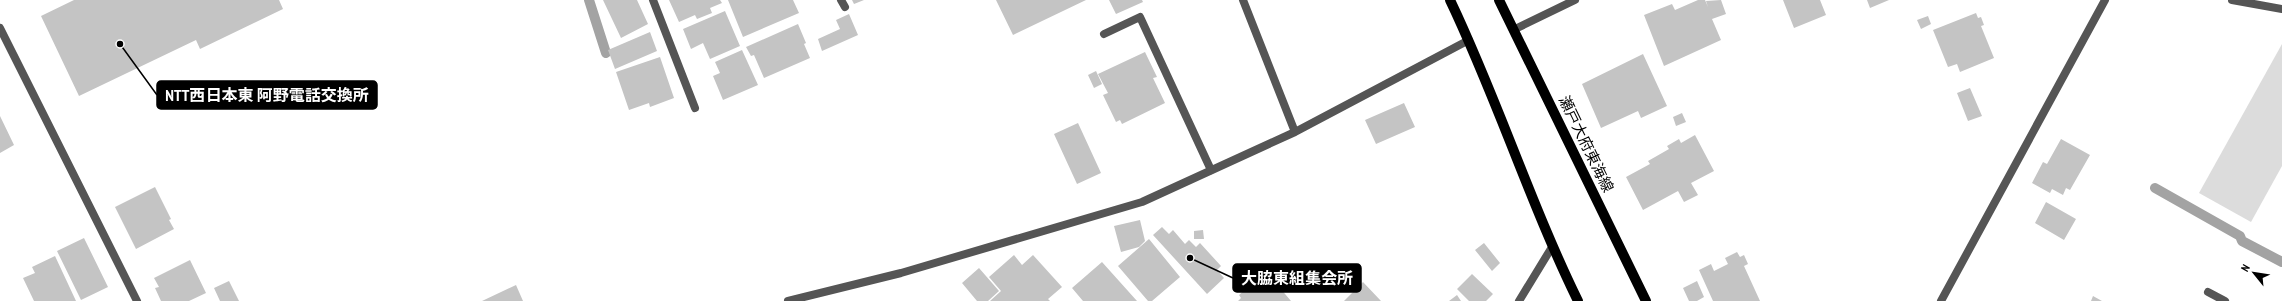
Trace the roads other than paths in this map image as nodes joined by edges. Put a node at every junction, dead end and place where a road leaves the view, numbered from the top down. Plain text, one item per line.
1 (653, 0) edge
2 (1243, 0) edge
3 (1450, 0) edge
4 (1499, 0) edge
5 (1575, 0) edge
6 (2105, 0) edge
7 (2232, 0) edge
8 (2282, 9) edge
9 (0, 28) edge
10 (1514, 30) junction
11 (1104, 34) dead end
12 (1469, 40) junction
13 (695, 108) dead end
14 (1295, 132) junction
15 (1211, 170) junction
16 (1552, 247) junction
17 (2208, 292) dead end
18 (137, 301) edge
19 (788, 301) edge
20 (1519, 301) edge
21 (1578, 301) edge
22 (1646, 301) edge
23 (1941, 301) edge
24 (2224, 301) edge

1 - 13 street
2 - 14 street
3 - 12 main road
4 - 10 main road, 瀬戸大府東海線
5 - 10 street
6 - 23 street
7 - 8 street
9 - 18 street
10 - 22 main road, 瀬戸大府東海線
11 - 15 street
12 - 14 street
12 - 16 main road
14 - 15 street
15 - 19 street
16 - 20 street
16 - 21 main road
17 - 24 street

